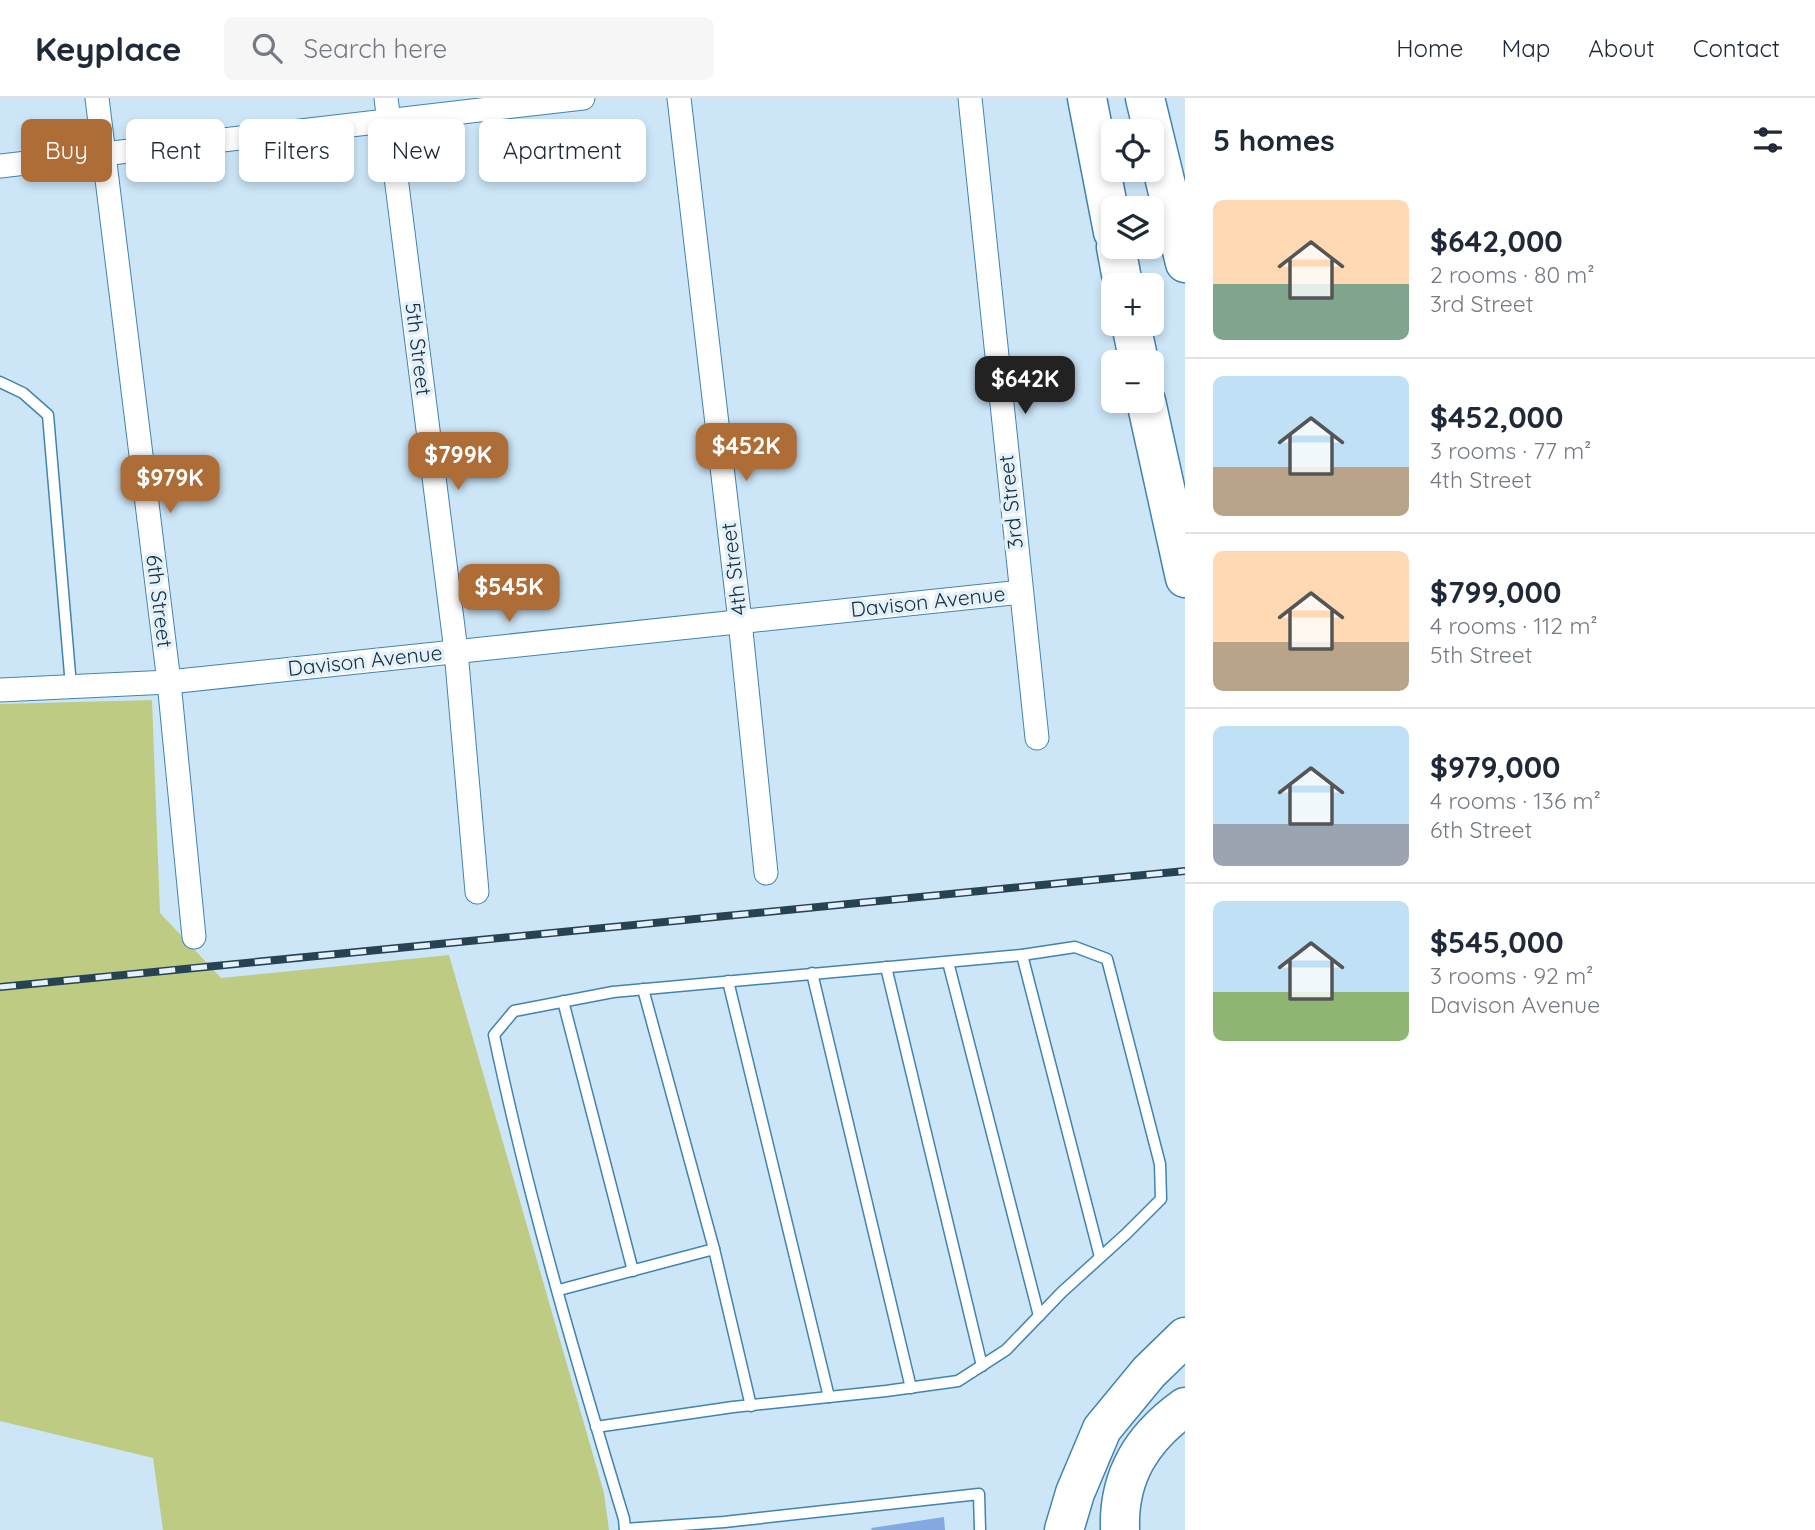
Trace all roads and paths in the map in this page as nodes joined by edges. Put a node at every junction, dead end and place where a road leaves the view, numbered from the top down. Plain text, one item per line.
1 (97, 98) edge
2 (583, 98) edge
3 (679, 98) edge
4 (970, 98) edge
5 (1087, 98) edge
6 (1145, 98) edge
7 (388, 109) edge
8 (100, 119) edge
9 (112, 153) edge
10 (21, 164) edge
11 (0, 166) edge
12 (107, 182) edge
13 (1106, 196) edge
14 (1185, 263) edge
15 (0, 382) edge
16 (1149, 413) edge
17 (1185, 578) edge
18 (1021, 592) junction
19 (740, 621) junction
20 (456, 651) junction
21 (169, 682) junction
22 (71, 686) junction
23 (0, 690) edge
24 (1037, 738) dead end
25 (766, 873) dead end
26 (477, 892) dead end
27 (194, 937) dead end
28 (1022, 955) junction
29 (948, 962) junction
30 (886, 967) junction
31 (812, 973) junction
32 (728, 981) junction
33 (643, 989) junction
34 (563, 1001) junction
35 (714, 1249) junction
36 (1100, 1257) junction
37 (633, 1270) junction
38 (559, 1290) junction
39 (1039, 1316) junction
40 (1185, 1337) edge
41 (982, 1366) junction
42 (911, 1388) junction
43 (829, 1397) junction
44 (751, 1406) junction
45 (1185, 1407) edge
46 (596, 1427) junction
47 (668, 1528) edge
48 (625, 1530) edge
49 (980, 1530) edge
50 (1064, 1530) edge
51 (1120, 1530) edge

1 - 8 street, 6th Street
2 - 7 street
3 - 19 street, 4th Street
4 - 18 street, 3rd Street
5 - 13 highway
6 - 14 highway
7 - 9 street
7 - 20 street, 5th Street
10 - 11 street
12 - 21 street, 6th Street
15 - 22 lane
16 - 17 highway
18 - 19 street, Davison Avenue
18 - 24 street, 3rd Street
19 - 20 street, Davison Avenue
19 - 25 street, 4th Street
20 - 21 street, Davison Avenue
20 - 26 street, 5th Street
21 - 22 street, Davison Avenue
21 - 27 street, 6th Street
22 - 23 street, Davison Avenue
28 - 29 lane
28 - 36 lane
28 - 36 lane
29 - 30 lane
29 - 39 lane
30 - 31 lane
30 - 41 lane
31 - 32 lane
31 - 42 lane
32 - 33 lane
32 - 43 lane
33 - 34 lane
33 - 35 lane
34 - 37 lane
34 - 38 lane
35 - 37 lane
35 - 44 lane
36 - 39 lane
37 - 38 lane
38 - 46 lane
39 - 41 lane
40 - 50 highway
41 - 42 lane
42 - 43 lane
43 - 44 lane
44 - 46 lane
45 - 51 highway
46 - 48 lane
47 - 48 lane
47 - 49 lane

